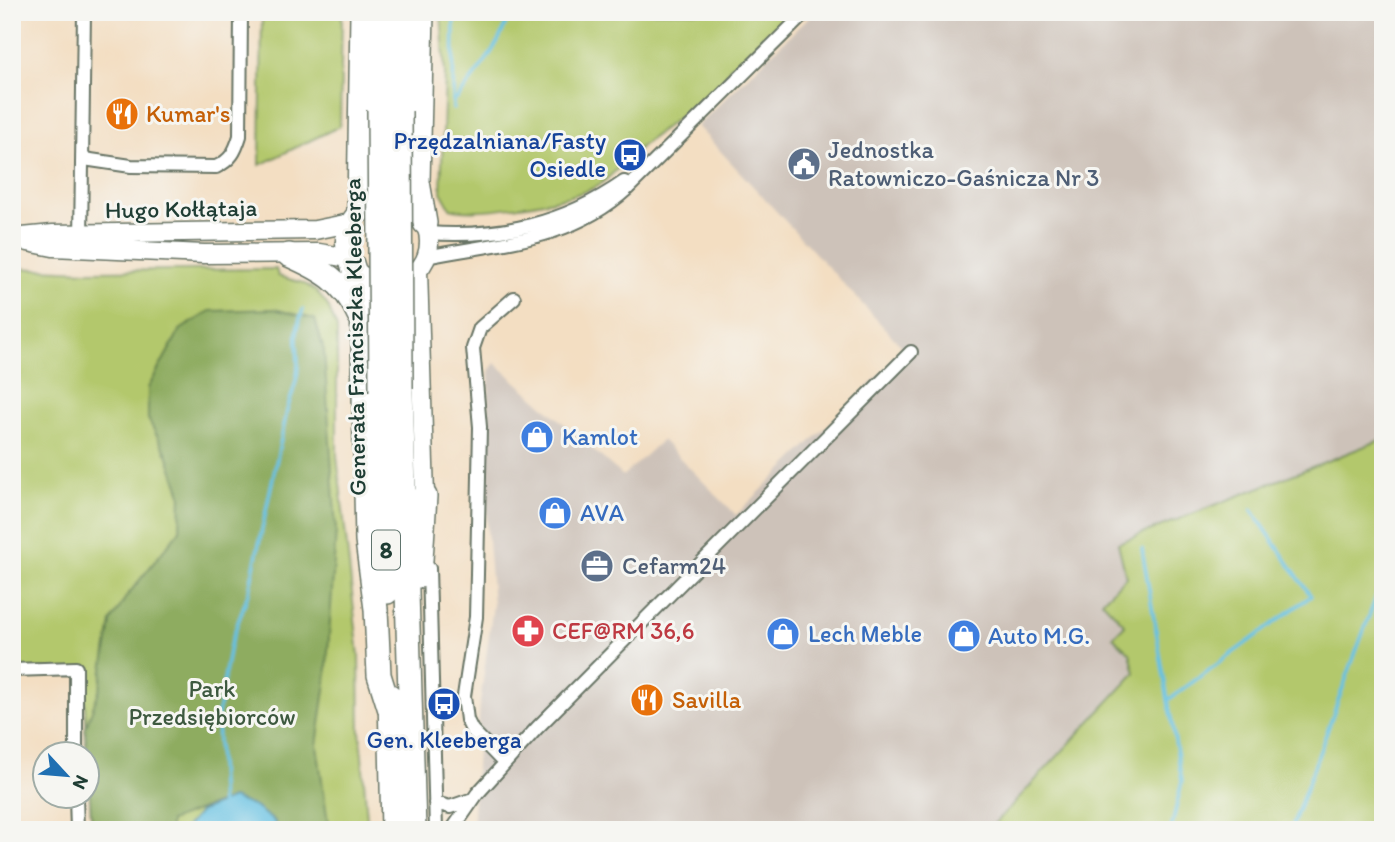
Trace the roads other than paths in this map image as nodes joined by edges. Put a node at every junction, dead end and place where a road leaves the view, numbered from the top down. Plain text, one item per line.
1 (84, 12) edge
2 (241, 12) edge
3 (362, 12) edge
4 (380, 12) edge
5 (402, 12) edge
6 (422, 12) edge
7 (806, 12) edge
8 (389, 111) junction
9 (84, 159) junction
10 (642, 171) junction
11 (354, 217) junction
12 (426, 228) junction
13 (12, 239) edge
14 (81, 241) junction
15 (289, 255) junction
16 (350, 261) junction
17 (422, 263) junction
18 (514, 298) dead end
19 (361, 321) junction
20 (911, 352) dead end
21 (425, 496) junction
22 (12, 670) edge
23 (400, 706) junction
24 (76, 740) edge
25 (504, 763) junction
26 (473, 799) junction
27 (435, 803) junction
28 (76, 810) edge
29 (77, 830) edge
30 (393, 830) edge
31 (414, 830) edge
32 (436, 830) edge
33 (452, 830) edge

1 - 9 street
2 - 9 street
3 - 11 highway
4 - 8 highway, Generała Franciszka Kleeberga / 8
5 - 8 highway, Generała Franciszka Kleeberga / 8
6 - 12 highway
7 - 10 street
8 - 23 highway, Generała Franciszka Kleeberga / 8, bridge
9 - 14 street
10 - 12 street
10 - 17 street
11 - 12 street
11 - 14 street, Hugo Kołłątaja
11 - 16 street
12 - 17 street
13 - 14 street, Hugo Kołłątaja
14 - 15 street, Hugo Kołłątaja
15 - 16 street, Hugo Kołłątaja
15 - 19 highway
16 - 17 street
16 - 19 highway
17 - 21 street
18 - 25 street
19 - 23 highway
20 - 25 street
21 - 23 highway
21 - 27 street
22 - 24 street
23 - 30 highway, Generała Franciszka Kleeberga / 8
23 - 31 highway, Generała Franciszka Kleeberga / 8
25 - 26 street
26 - 27 street
26 - 33 street
27 - 32 street
28 - 29 street

